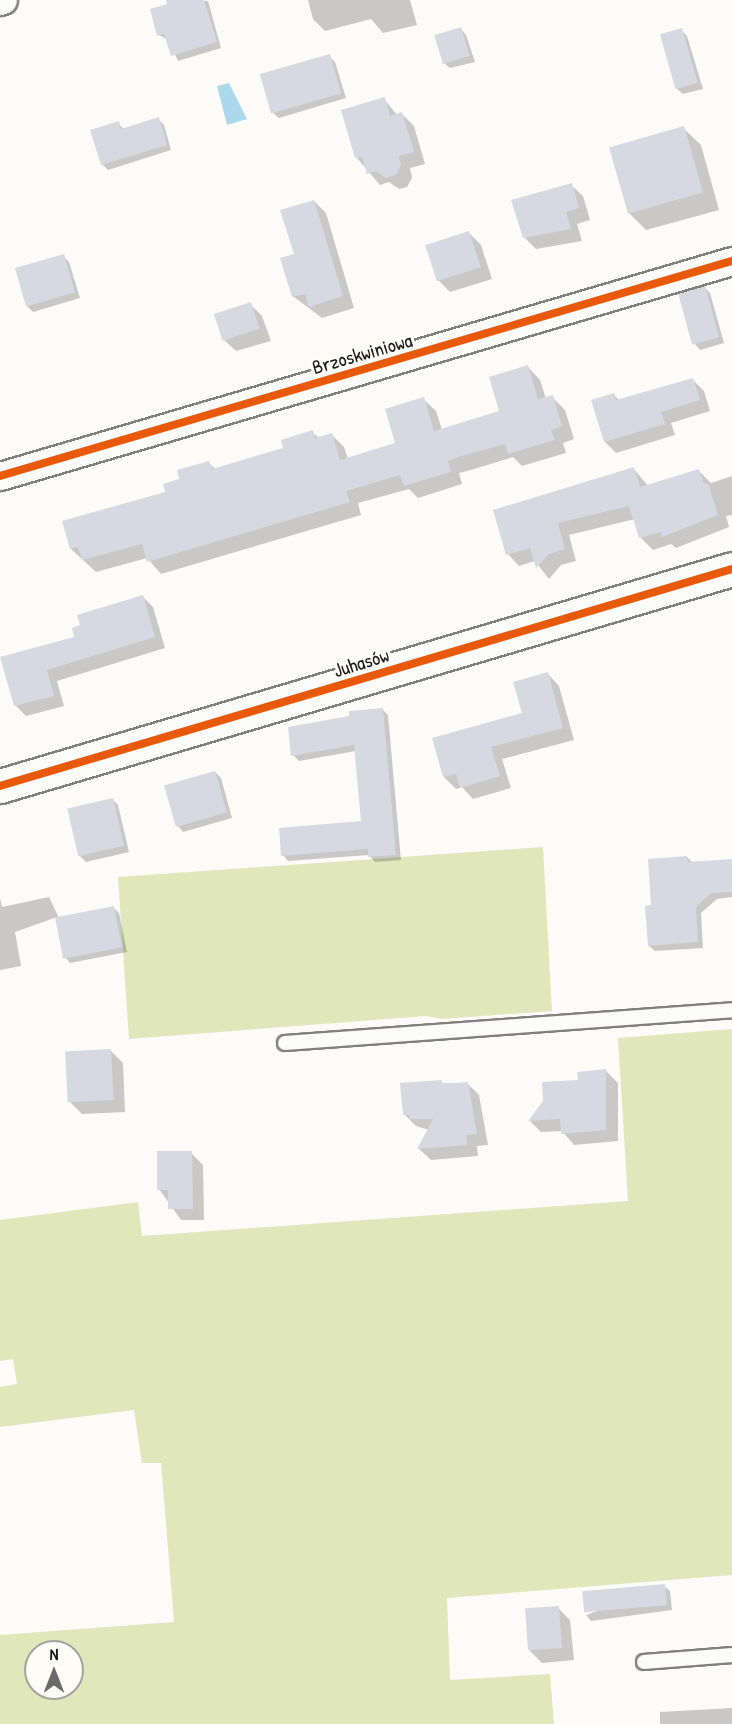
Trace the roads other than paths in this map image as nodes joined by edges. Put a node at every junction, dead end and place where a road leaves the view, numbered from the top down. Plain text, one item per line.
1 (732, 261) edge
2 (0, 476) edge
3 (732, 569) edge
4 (0, 786) edge
5 (732, 1010) edge
6 (285, 1043) dead end
7 (732, 1655) edge
8 (644, 1662) dead end

1 - 2 street, Brzoskwiniowa
3 - 4 street, Juhasów
5 - 6 lane
7 - 8 lane

